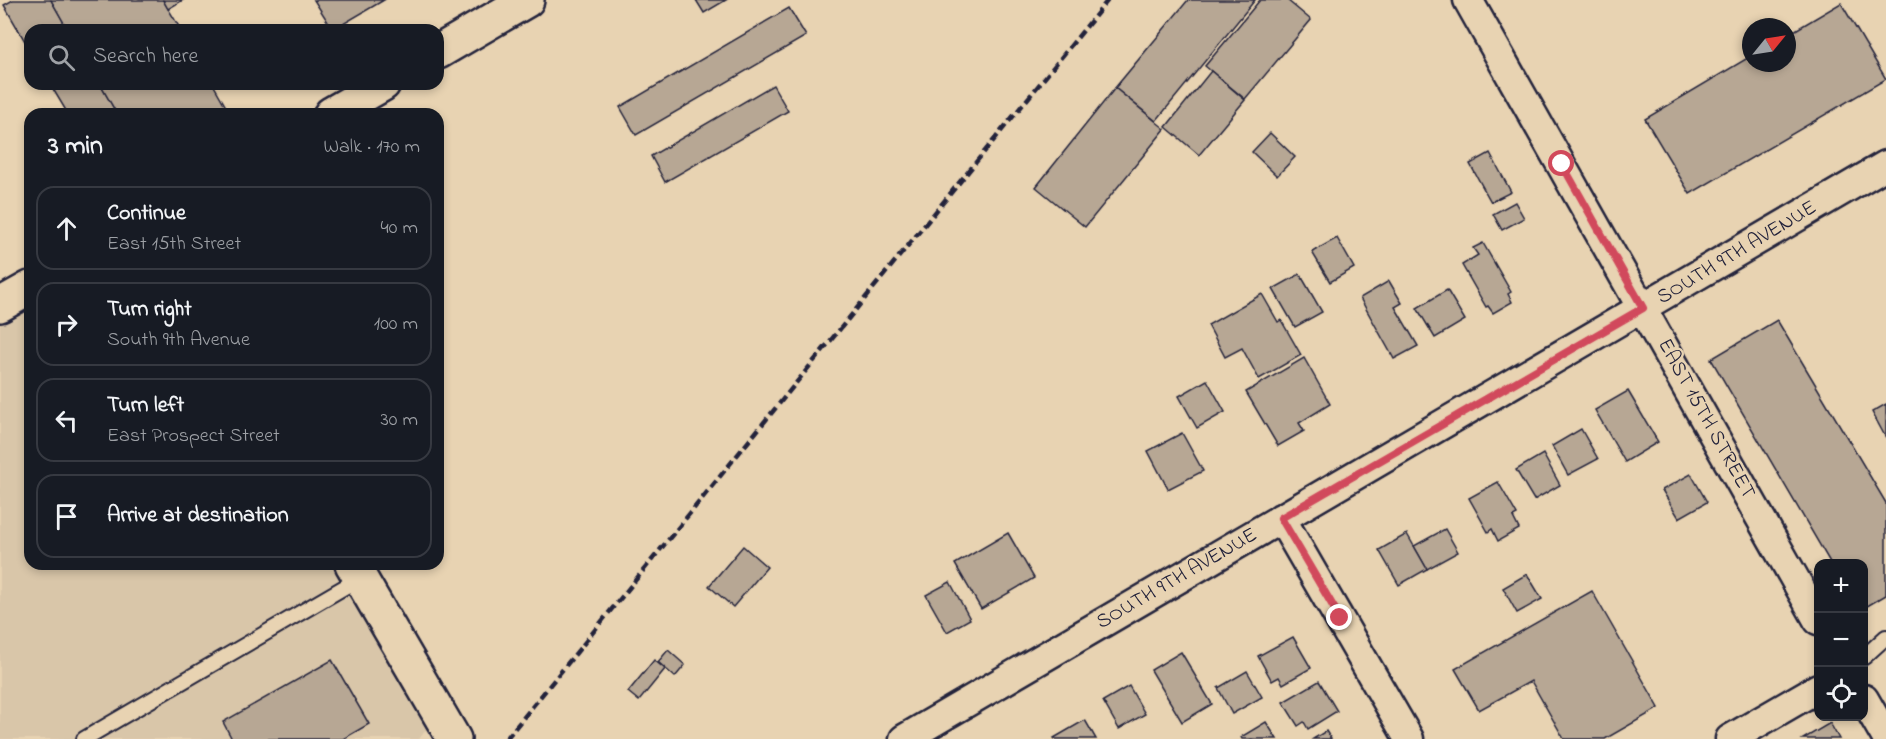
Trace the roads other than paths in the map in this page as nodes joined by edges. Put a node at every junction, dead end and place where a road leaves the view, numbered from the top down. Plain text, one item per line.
1 (527, 0) edge
2 (1468, 0) edge
3 (444, 48) edge
4 (372, 90) edge
5 (341, 108) edge
6 (1886, 165) edge
7 (24, 291) edge
8 (0, 305) edge
9 (1643, 308) junction
10 (1281, 518) junction
11 (356, 571) edge
12 (1814, 613) edge
13 (1886, 637) edge
14 (1868, 653) edge
15 (1814, 690) edge
16 (1868, 707) edge
17 (921, 735) edge
18 (1886, 738) edge
19 (84, 739) edge
20 (454, 739) edge
21 (1409, 739) edge
22 (1730, 739) edge

1 - 3 street
2 - 9 street, EAST 15TH STREET
4 - 5 street
6 - 9 street, SOUTH 9TH AVENUE
7 - 8 street
9 - 10 street, SOUTH 9TH AVENUE
9 - 12 street, EAST 15TH STREET
10 - 17 street, SOUTH 9TH AVENUE
10 - 21 street
11 - 19 lane
11 - 20 street
13 - 14 lane
15 - 22 street
16 - 18 street

